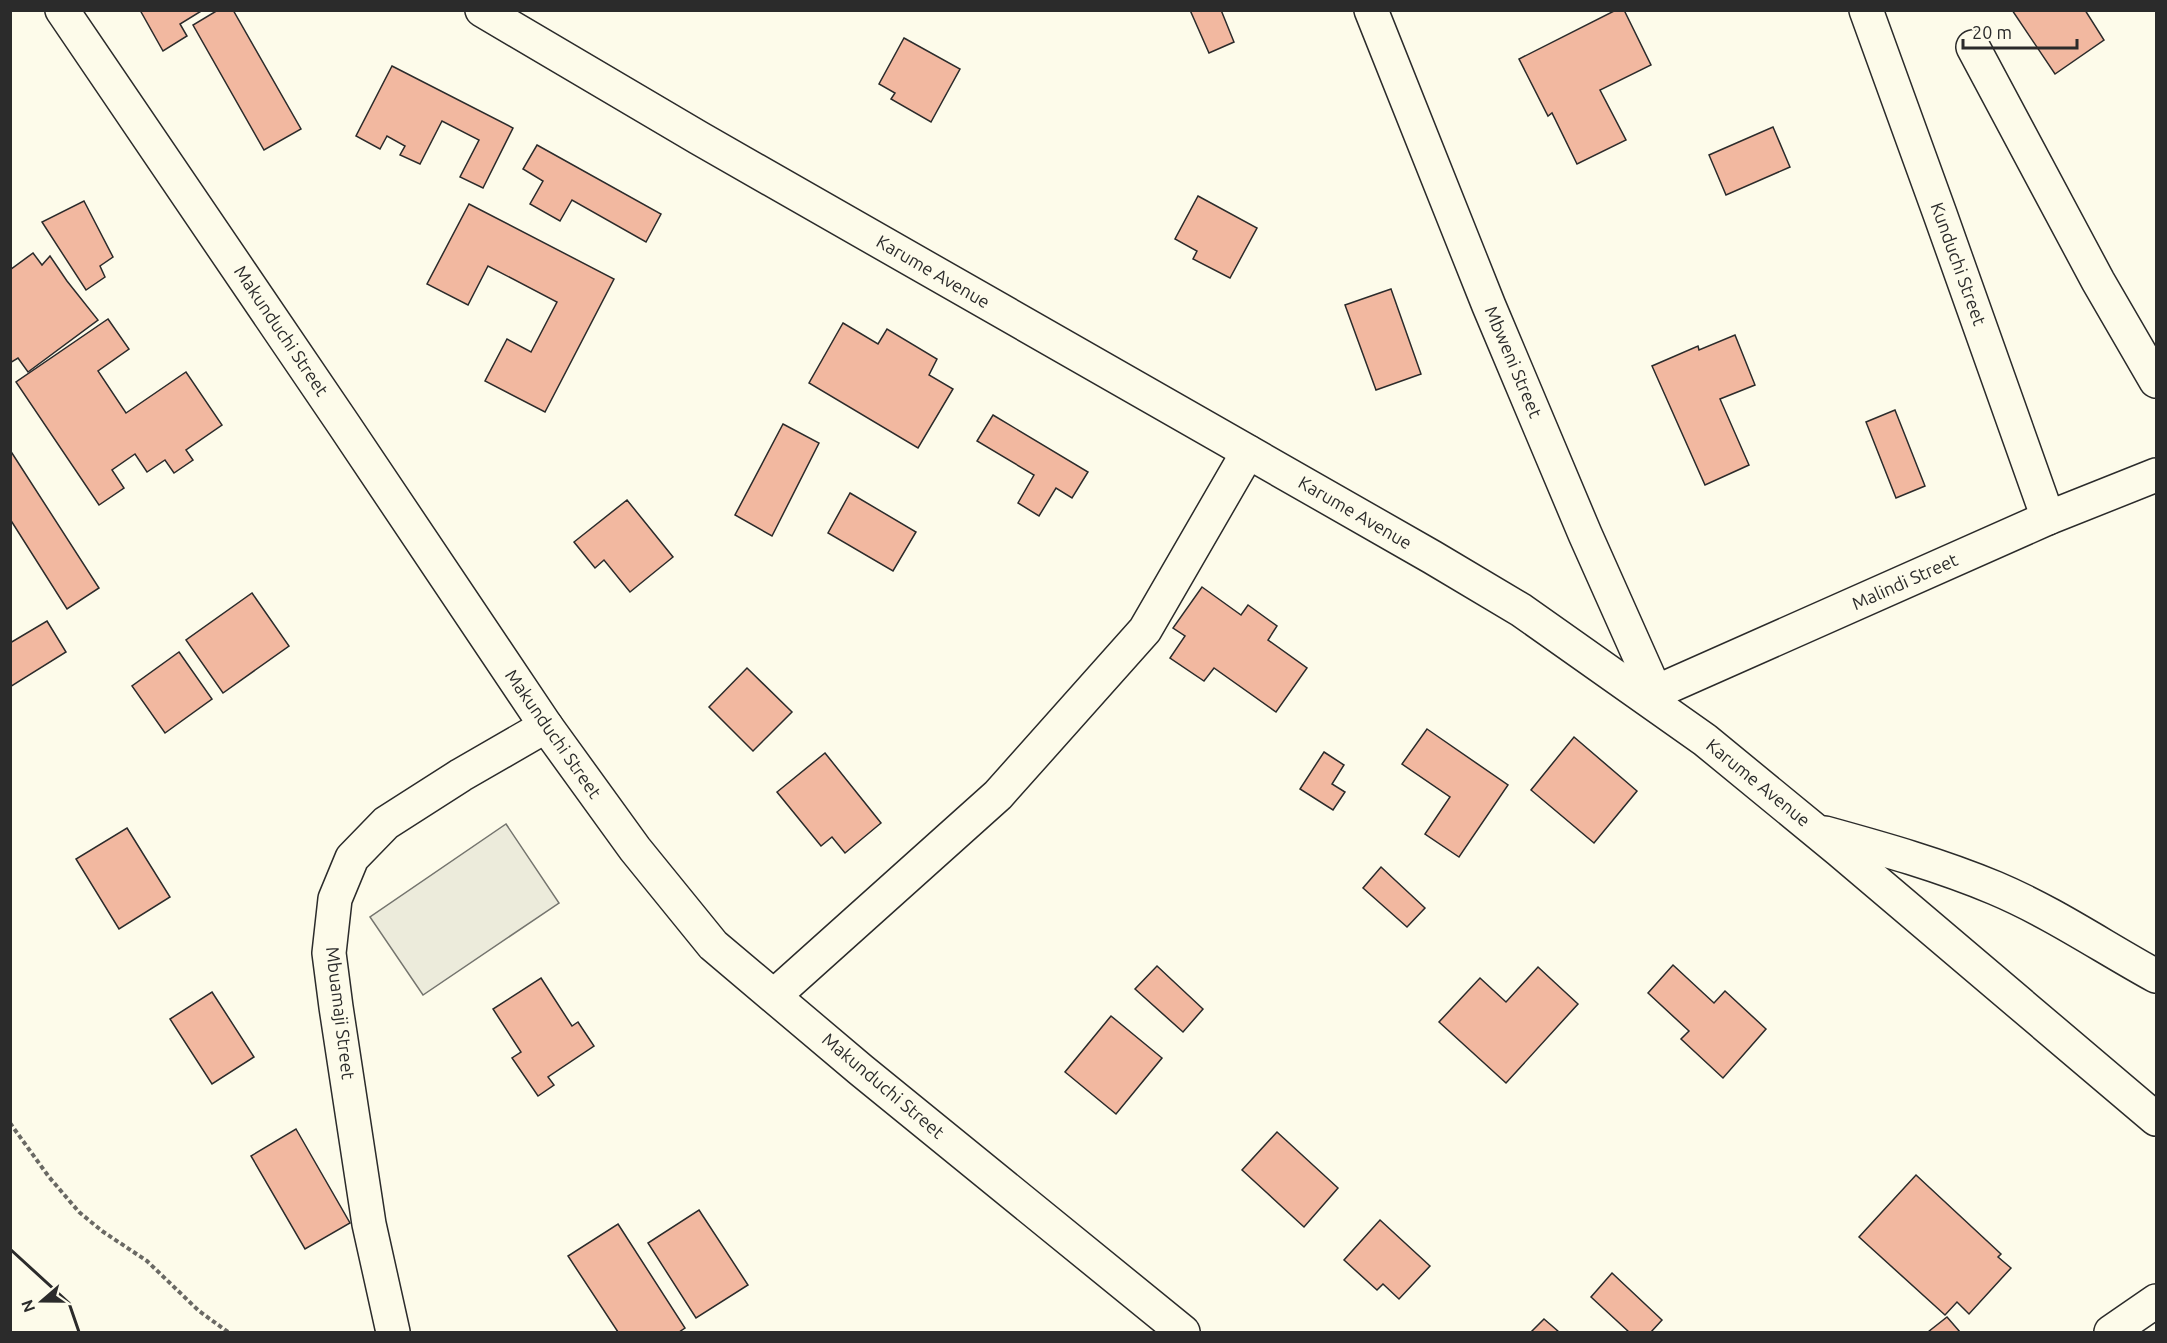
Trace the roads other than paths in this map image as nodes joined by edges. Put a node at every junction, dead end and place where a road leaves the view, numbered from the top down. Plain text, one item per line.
1 (62, 10) edge
2 (482, 10) edge
3 (1371, 10) edge
4 (1866, 10) edge
5 (1973, 47) dead end
6 (2157, 381) edge
7 (1248, 452) junction
8 (2157, 475) edge
9 (2048, 518) junction
10 (1660, 701) junction
11 (546, 726) junction
12 (1815, 830) junction
13 (2157, 976) edge
14 (775, 995) junction
15 (2157, 1119) edge
16 (2157, 1301) edge
17 (393, 1332) edge
18 (1183, 1332) edge
19 (2111, 1332) edge

1 - 11 street, Makunduchi Street
2 - 7 street, Karume Avenue
3 - 10 street, Mbweni Street
4 - 9 street, Kunduchi Street
5 - 6 street
7 - 10 street, Karume Avenue
7 - 14 street
8 - 9 street, Malindi Street
9 - 10 street, Malindi Street
10 - 12 street, Karume Avenue
11 - 14 street, Makunduchi Street
11 - 17 street, Mbuamaji Street
12 - 13 street
12 - 15 street, Karume Avenue
14 - 18 street, Makunduchi Street
16 - 19 street

